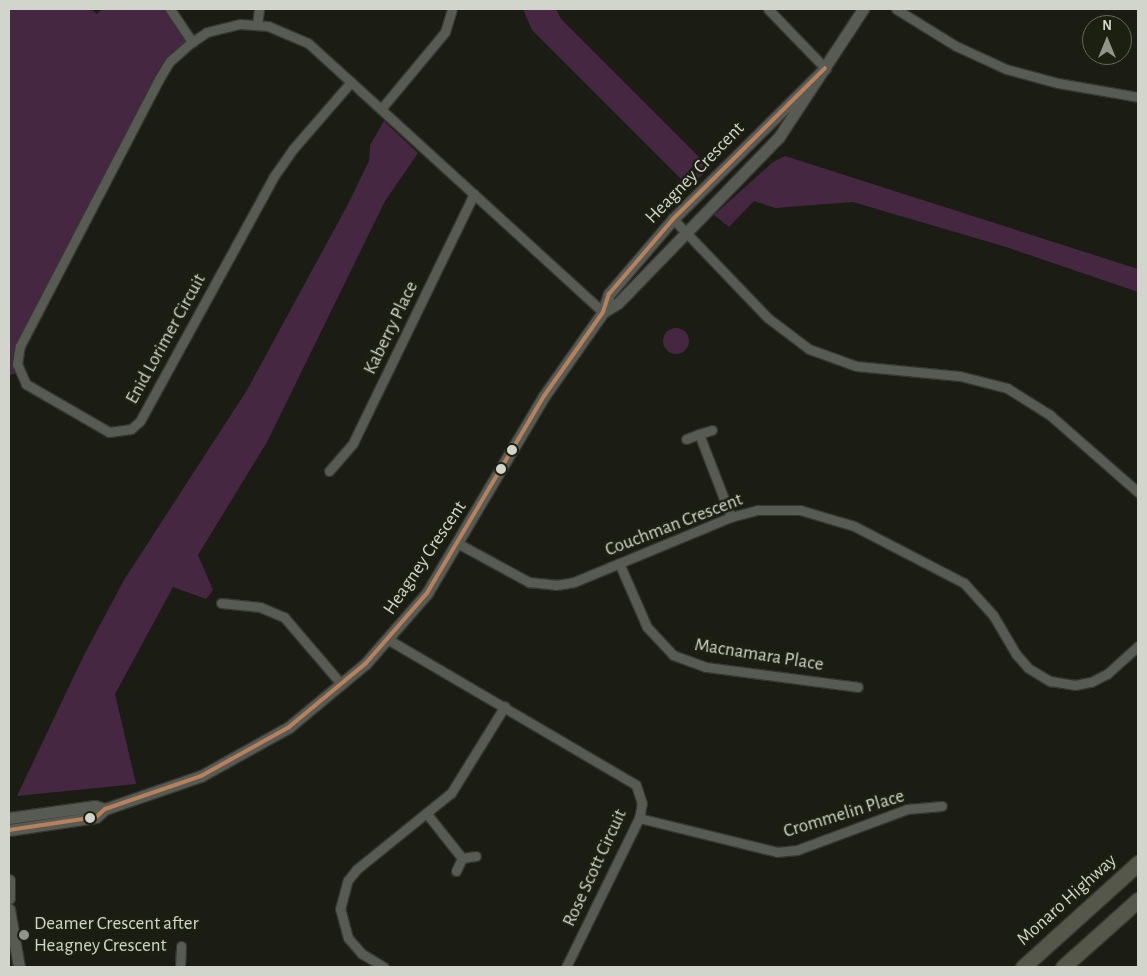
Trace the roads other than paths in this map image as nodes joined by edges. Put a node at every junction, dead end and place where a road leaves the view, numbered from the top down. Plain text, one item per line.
1 (170, 9) edge
2 (259, 9) edge
3 (452, 9) edge
4 (768, 9) edge
5 (863, 9) edge
6 (896, 9) edge
7 (257, 24) junction
8 (192, 42) junction
9 (825, 68) junction
10 (351, 82) junction
11 (1138, 97) edge
12 (380, 109) junction
13 (474, 194) junction
14 (673, 219) junction
15 (687, 233) junction
16 (603, 312) junction
17 (712, 430) dead end
18 (699, 434) junction
19 (686, 439) dead end
20 (329, 471) dead end
21 (1138, 492) edge
22 (731, 517) junction
23 (459, 544) junction
24 (619, 563) junction
25 (221, 602) dead end
26 (389, 640) junction
27 (1138, 646) edge
28 (342, 686) junction
29 (858, 686) dead end
30 (505, 706) junction
31 (942, 806) dead end
32 (105, 809) junction
33 (427, 814) junction
34 (9, 818) edge
35 (639, 818) junction
36 (9, 830) edge
37 (476, 856) dead end
38 (462, 858) junction
39 (1138, 863) edge
40 (456, 871) dead end
41 (9, 880) edge
42 (9, 898) edge
43 (1138, 900) edge
44 (9, 909) edge
45 (181, 946) dead end
46 (19, 967) edge
47 (180, 967) edge
48 (384, 967) edge
49 (566, 967) edge
50 (1023, 967) edge
51 (1063, 967) edge

1 - 8 street
2 - 7 street
3 - 12 street
4 - 9 street
5 - 9 street, Heagney Crescent
6 - 11 street
7 - 8 street, Enid Lorimer Circuit
7 - 10 street, Enid Lorimer Circuit
8 - 10 street, Enid Lorimer Circuit
9 - 14 street, Heagney Crescent
9 - 15 street, Heagney Crescent
10 - 12 street, Enid Lorimer Circuit
12 - 13 street, Enid Lorimer Circuit
13 - 16 street, Enid Lorimer Circuit
13 - 20 street, Kaberry Place
14 - 15 street
14 - 16 street, Heagney Crescent
15 - 16 street, Heagney Crescent
15 - 21 street
16 - 23 street, Heagney Crescent
17 - 18 street
18 - 19 street
18 - 22 street
22 - 24 street, Couchman Crescent
22 - 27 street, Couchman Crescent
23 - 24 street, Couchman Crescent
23 - 26 street, Heagney Crescent
24 - 29 street, Macnamara Place
25 - 28 street
26 - 28 street, Heagney Crescent
26 - 30 street, Rose Scott Circuit
28 - 32 street, Heagney Crescent
30 - 33 street
30 - 35 street, Rose Scott Circuit
31 - 35 street, Crommelin Place
32 - 34 street, Heagney Crescent
32 - 36 street, Heagney Crescent
33 - 38 street
33 - 48 street
35 - 49 street, Rose Scott Circuit
37 - 38 street
38 - 40 street
39 - 50 highway, Monaro Highway
41 - 42 street
43 - 51 highway
44 - 46 street
45 - 47 street

